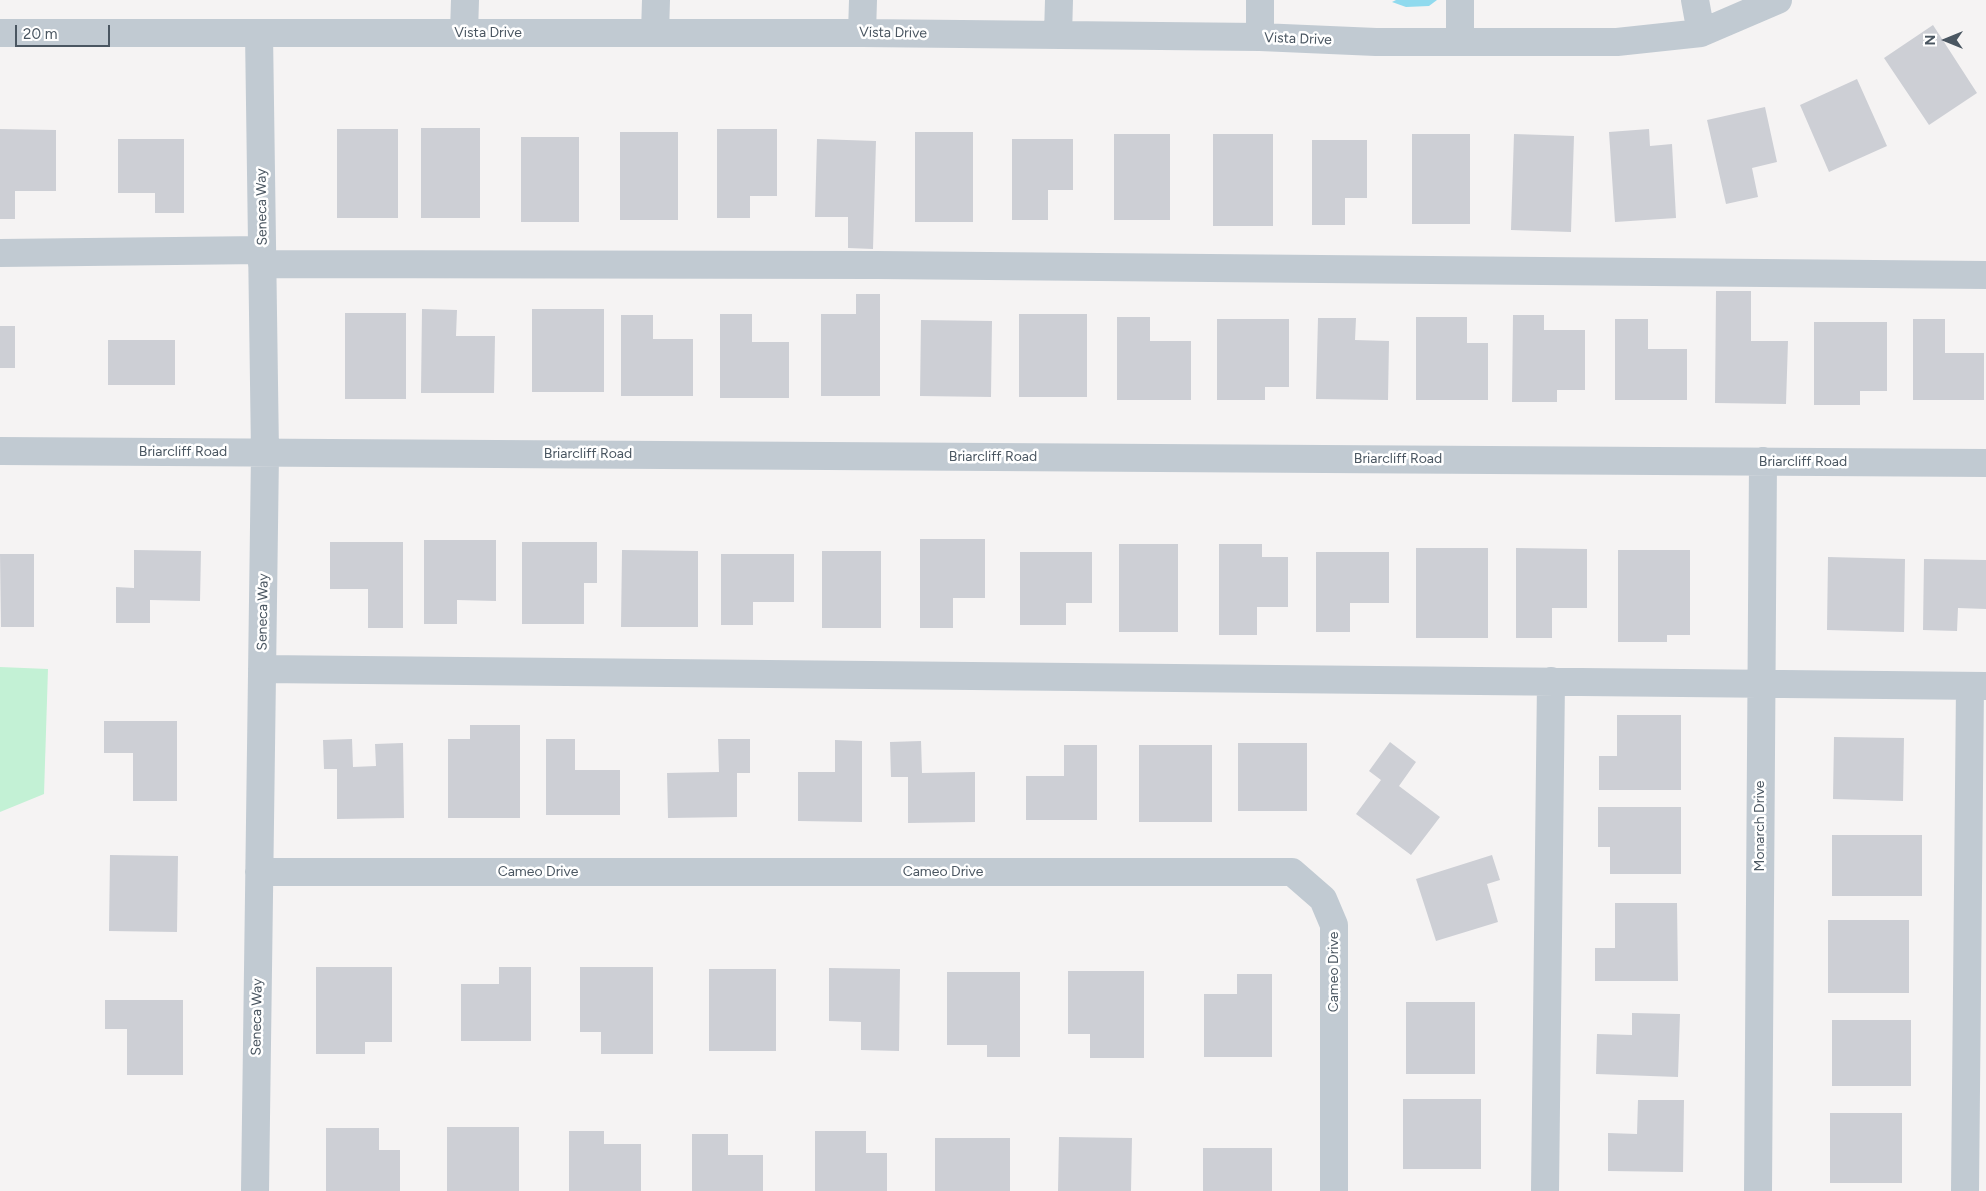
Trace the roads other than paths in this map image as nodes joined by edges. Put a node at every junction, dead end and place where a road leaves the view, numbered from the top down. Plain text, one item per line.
1 (465, 0) edge
2 (656, 0) edge
3 (862, 0) edge
4 (1059, 0) edge
5 (1260, 0) edge
6 (1460, 0) edge
7 (1695, 0) edge
8 (1778, 0) edge
9 (0, 33) edge
10 (259, 33) junction
11 (464, 33) junction
12 (655, 33) junction
13 (862, 33) junction
14 (1700, 33) junction
15 (1058, 35) junction
16 (1260, 38) junction
17 (1460, 42) junction
18 (0, 253) edge
19 (262, 257) junction
20 (1986, 275) edge
21 (0, 451) edge
22 (265, 453) junction
23 (1763, 461) junction
24 (1986, 463) edge
25 (262, 669) junction
26 (1551, 681) junction
27 (1761, 684) junction
28 (1978, 686) edge
29 (259, 872) junction
30 (1976, 1096) edge
31 (255, 1191) edge
32 (1334, 1191) edge
33 (1545, 1191) edge
34 (1758, 1191) edge
35 (1965, 1191) edge

1 - 11 street
2 - 12 street
3 - 13 street
4 - 15 street
5 - 16 street
6 - 17 street
7 - 14 street
8 - 14 street, Vista Drive
9 - 10 street, Vista Drive
10 - 11 street, Vista Drive
10 - 19 street, Seneca Way
11 - 12 street, Vista Drive
12 - 13 street, Vista Drive
13 - 15 street, Vista Drive
14 - 17 street, Vista Drive
15 - 16 street, Vista Drive
16 - 17 street, Vista Drive
18 - 19 street
19 - 20 street
19 - 22 street, Seneca Way
21 - 22 street, Briarcliff Road
22 - 23 street, Briarcliff Road
22 - 25 street, Seneca Way
23 - 24 street, Briarcliff Road
23 - 27 street, Monarch Drive
25 - 26 street
25 - 29 street, Seneca Way
26 - 27 street
26 - 33 street
27 - 28 street
27 - 34 street, Monarch Drive
28 - 30 street
29 - 31 street, Seneca Way
29 - 32 street, Cameo Drive
30 - 35 street

